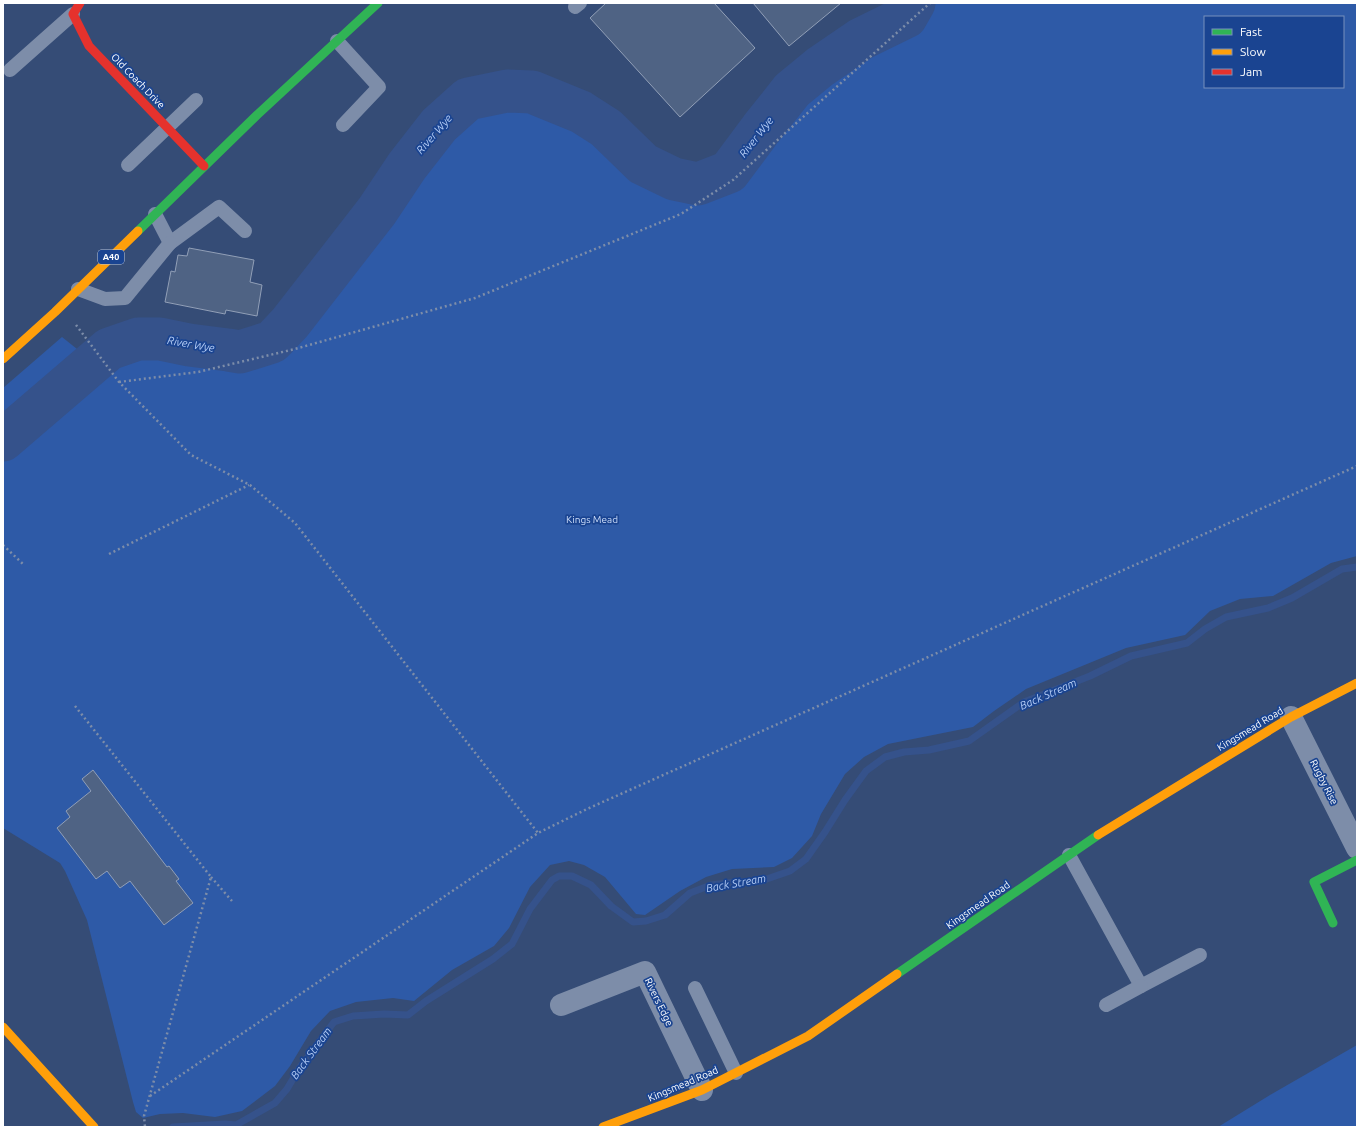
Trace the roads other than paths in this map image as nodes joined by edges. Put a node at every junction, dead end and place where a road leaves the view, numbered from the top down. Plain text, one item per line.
1 (378, 3) edge
2 (76, 8) edge
3 (337, 41) junction
4 (10, 70) dead end
5 (196, 100) dead end
6 (343, 125) dead end
7 (167, 128) junction
8 (128, 165) dead end
9 (204, 166) junction
10 (155, 214) junction
11 (245, 231) dead end
12 (170, 243) junction
13 (78, 289) junction
14 (3, 359) edge
15 (1357, 683) edge
16 (1292, 716) junction
17 (1357, 848) edge
18 (1069, 855) junction
19 (1357, 860) edge
20 (1333, 923) dead end
21 (1200, 955) dead end
22 (1141, 986) junction
23 (695, 988) dead end
24 (561, 1005) dead end
25 (1106, 1005) dead end
26 (3, 1027) edge
27 (736, 1073) junction
28 (702, 1090) junction
29 (94, 1127) edge
30 (603, 1127) edge

1 - 3 street, A40
2 - 4 lane
2 - 7 street, Old Coach Drive
3 - 6 lane
3 - 9 street, A40
5 - 7 lane
7 - 8 lane
7 - 9 street, Old Coach Drive
9 - 10 street, A40
10 - 12 lane
10 - 13 street, A40
11 - 12 lane
12 - 13 lane
13 - 14 street, A40
15 - 16 street, Kingsmead Road
16 - 17 street, Rugby Rise
16 - 18 street, Kingsmead Road
18 - 22 lane
18 - 27 street, Kingsmead Road
19 - 20 street
21 - 22 lane
22 - 25 lane
23 - 27 lane
24 - 28 street, Rivers Edge
26 - 29 street
27 - 28 street, Kingsmead Road
28 - 30 street, Kingsmead Road

